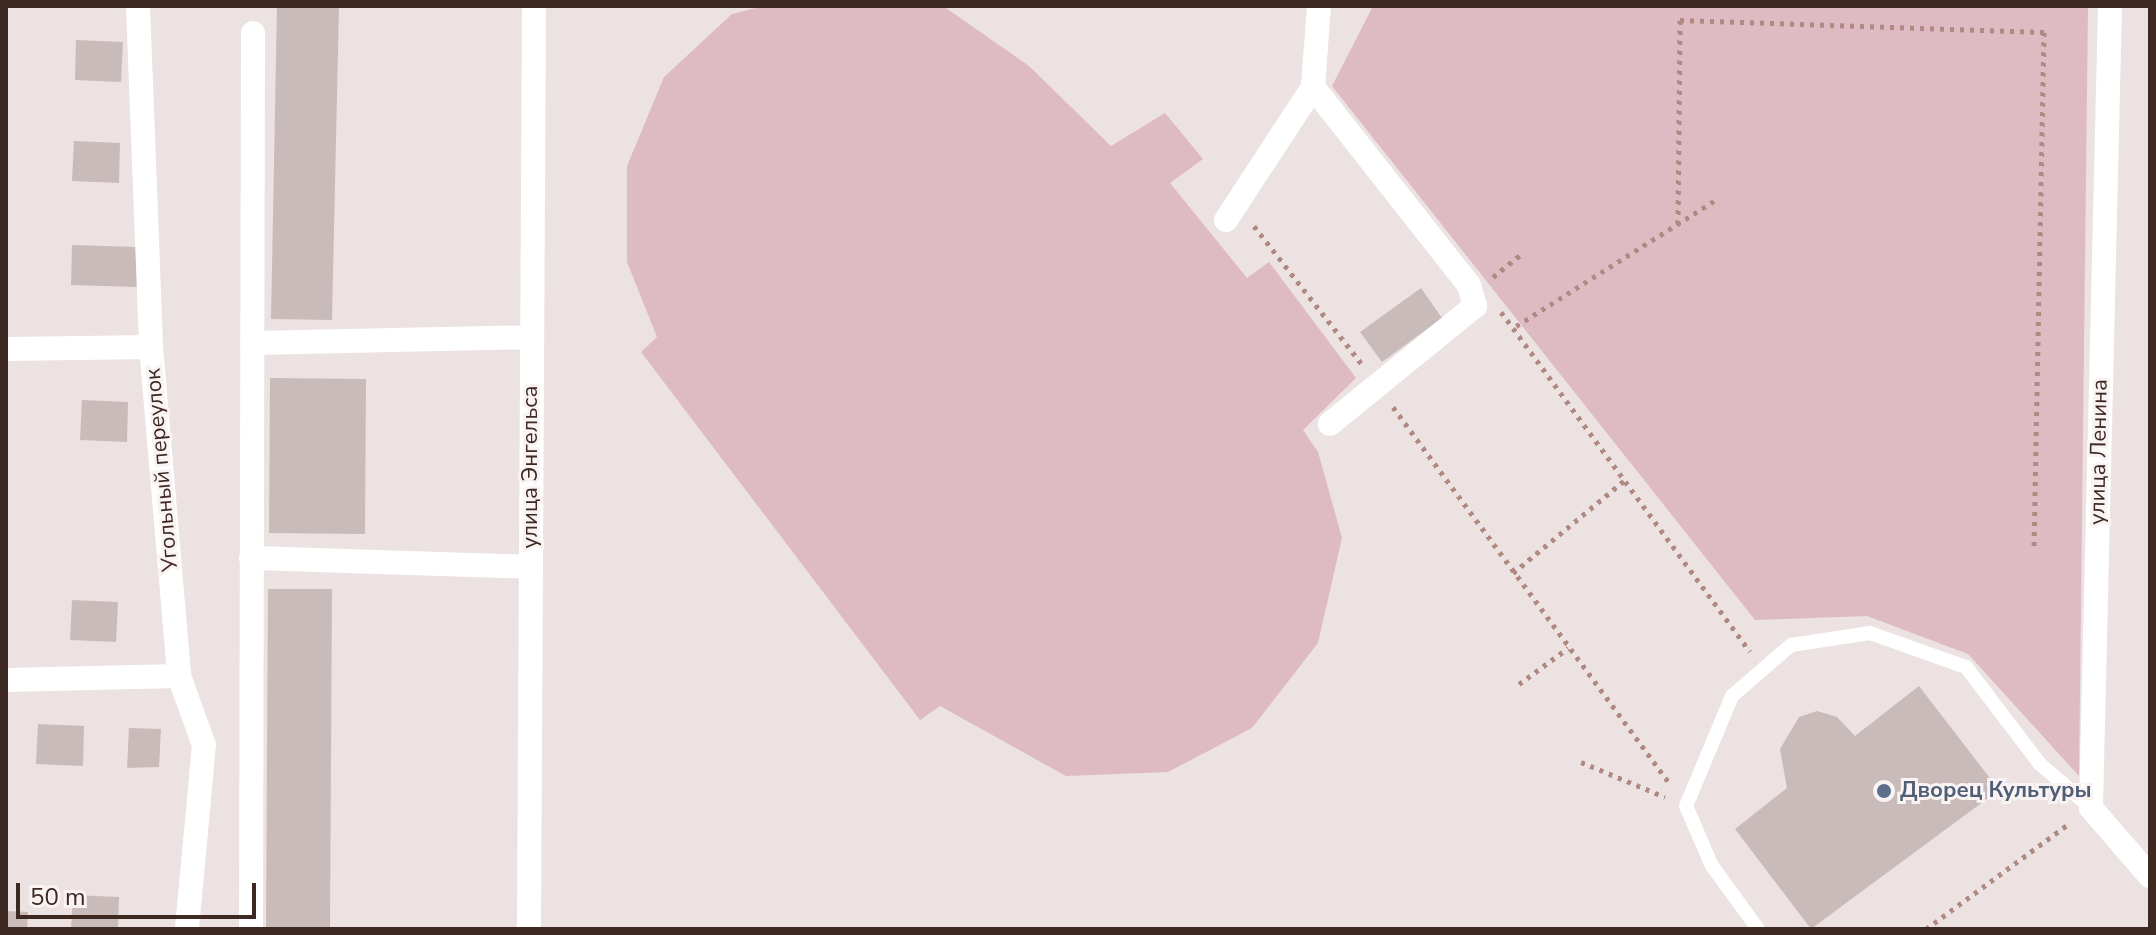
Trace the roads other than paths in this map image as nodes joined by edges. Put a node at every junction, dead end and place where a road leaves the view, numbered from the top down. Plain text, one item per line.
1 (138, 6) edge
2 (534, 6) edge
3 (1319, 6) edge
4 (2110, 6) edge
5 (253, 33) dead end
6 (1313, 87) junction
7 (1231, 212) road end
8 (532, 337) junction
9 (252, 343) junction
10 (151, 347) junction
11 (6, 349) edge
12 (1330, 424) dead end
13 (251, 558) junction
14 (531, 567) junction
15 (179, 676) junction
16 (6, 680) edge
17 (2091, 808) junction
18 (2150, 876) edge
19 (187, 929) edge
20 (251, 929) edge
21 (529, 929) edge
22 (1758, 929) edge

1 - 10 street, Угольный переулок
2 - 8 street, улица Энгельса
3 - 6 street
4 - 17 street, улица Ленина
5 - 9 street
6 - 7 street
6 - 12 street
8 - 9 street
8 - 14 street, улица Энгельса
9 - 13 street
10 - 11 street
10 - 15 street, Угольный переулок
13 - 14 street
13 - 20 street
14 - 21 street, улица Энгельса
15 - 16 street
15 - 19 street, Угольный переулок
17 - 18 street
17 - 22 lane

